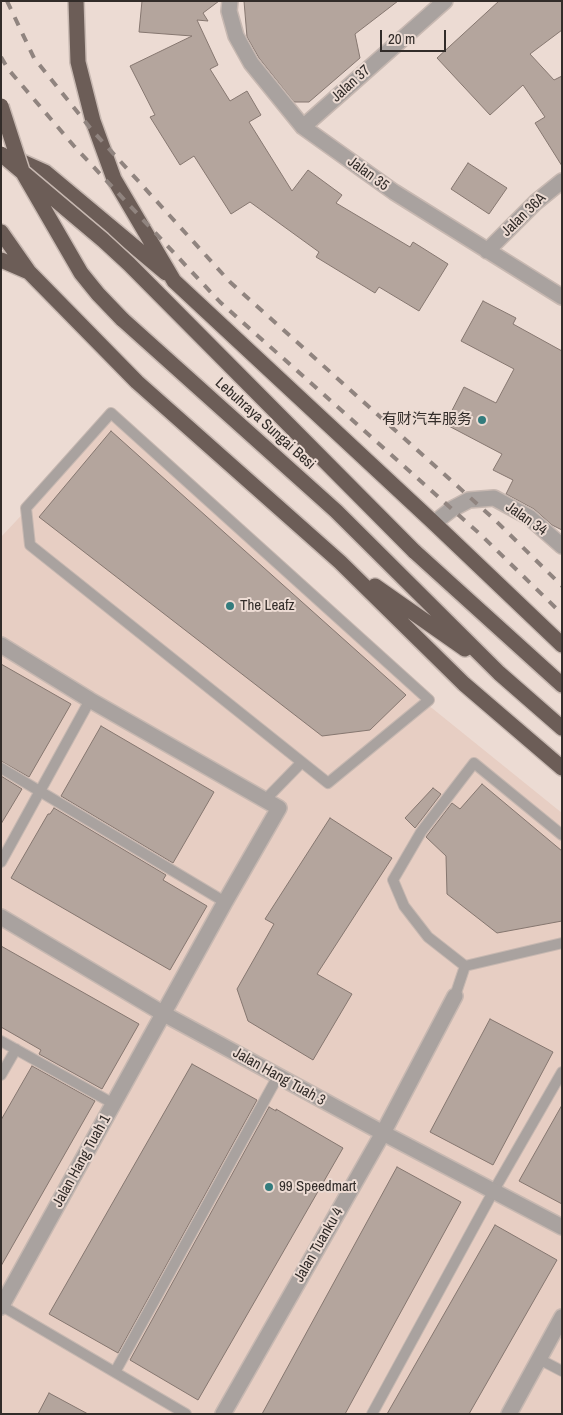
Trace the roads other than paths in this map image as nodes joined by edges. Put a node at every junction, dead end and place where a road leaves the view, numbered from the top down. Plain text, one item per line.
1 (76, 1) edge
2 (230, 1) edge
3 (445, 1) edge
4 (1, 106) edge
5 (303, 127) junction
6 (1, 153) edge
7 (562, 181) edge
8 (1, 232) edge
9 (487, 251) junction
10 (1, 260) edge
11 (28, 272) junction
12 (174, 281) junction
13 (562, 296) edge
14 (434, 523) junction
15 (562, 546) edge
16 (340, 562) junction
17 (1, 645) edge
18 (562, 645) edge
19 (499, 673) junction
20 (562, 685) edge
21 (90, 700) junction
22 (562, 728) edge
23 (302, 762) junction
24 (1, 768) edge
25 (562, 768) edge
26 (40, 791) junction
27 (265, 800) junction
28 (562, 835) edge
29 (1, 862) edge
30 (225, 902) junction
31 (1, 917) edge
32 (562, 943) edge
33 (465, 966) junction
34 (455, 996) joint
35 (164, 1014) junction
36 (1, 1041) edge
37 (16, 1049) junction
38 (562, 1072) edge
39 (1, 1076) edge
40 (278, 1076) junction
41 (114, 1104) junction
42 (383, 1133) junction
43 (493, 1192) junction
44 (562, 1227) edge
45 (2, 1307) edge
46 (562, 1317) edge
47 (539, 1359) junction
48 (562, 1371) edge
49 (115, 1372) junction
50 (186, 1414) edge
51 (223, 1414) edge
52 (372, 1414) edge
53 (509, 1414) edge

1 - 12 highway
2 - 5 street, Jalan 35
3 - 5 street, Jalan 37
4 - 19 highway, Lebuhraya Sungai Besi, bridge
5 - 9 street, Jalan 35
6 - 12 highway
6 - 20 highway, bridge
7 - 9 street, Jalan 36A
8 - 11 highway
9 - 13 street, Jalan 35
10 - 11 highway
11 - 16 highway
12 - 14 highway
14 - 15 street, Jalan 34
14 - 18 highway
16 - 19 highway
16 - 25 highway
17 - 21 street
19 - 22 highway, Lebuhraya Sungai Besi
21 - 26 lane
21 - 27 street
23 - 23 lane
23 - 27 lane
24 - 26 lane
26 - 29 lane
26 - 30 lane
27 - 30 street, Jalan Hang Tuah 1
28 - 33 lane
30 - 35 street, Jalan Hang Tuah 1
31 - 35 street, Jalan Hang Tuah 3
32 - 33 lane
33 - 34 lane
34 - 42 street, Jalan Tuanku 4
35 - 40 street, Jalan Hang Tuah 3
35 - 41 street, Jalan Hang Tuah 1
36 - 37 lane
37 - 39 lane
37 - 41 lane
38 - 43 lane
40 - 42 street, Jalan Hang Tuah 3
40 - 49 lane
41 - 45 street, Jalan Hang Tuah 1
42 - 43 street, Jalan Hang Tuah 3
42 - 51 street, Jalan Tuanku 4
43 - 44 street, Jalan Hang Tuah 3
43 - 52 lane
45 - 49 lane
46 - 47 street
47 - 48 lane
47 - 53 street
49 - 50 lane

